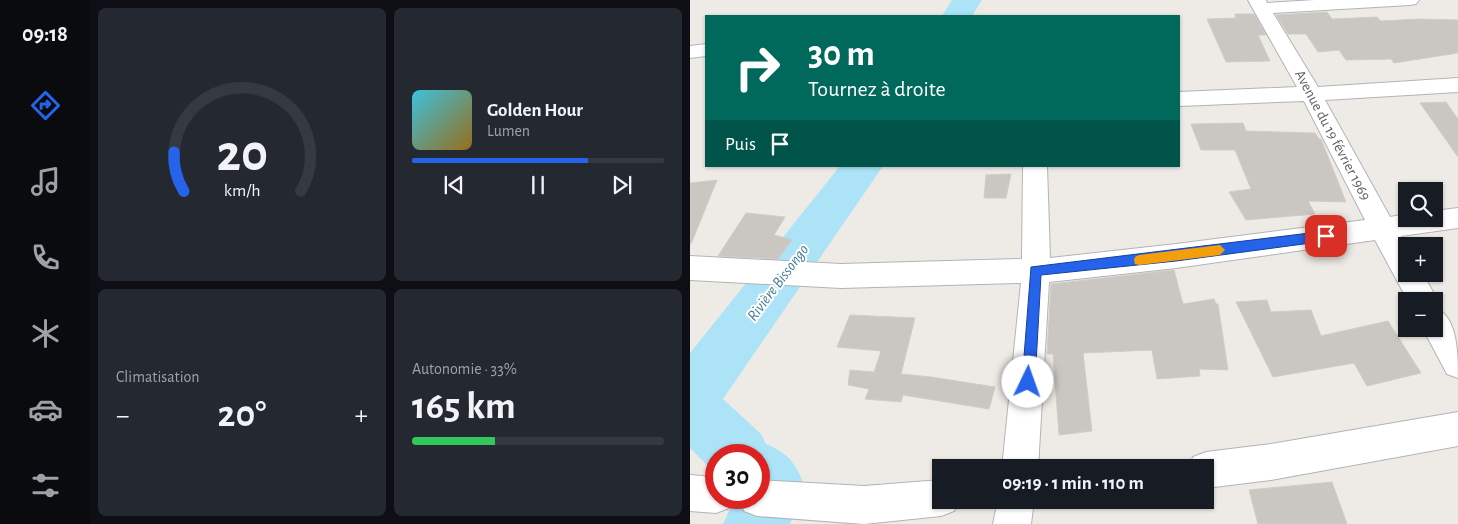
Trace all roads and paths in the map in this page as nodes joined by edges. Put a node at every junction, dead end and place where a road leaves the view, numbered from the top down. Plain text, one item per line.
1 (1410, 0) edge
2 (1260, 4) edge
3 (705, 50) edge
4 (690, 52) edge
5 (1458, 85) edge
6 (1311, 93) junction
7 (1180, 99) edge
8 (1035, 167) edge
9 (1458, 218) edge
10 (1382, 229) junction
11 (1398, 257) edge
12 (690, 268) edge
13 (1036, 271) junction
14 (1443, 336) edge
15 (1458, 363) edge
16 (1458, 429) edge
17 (1021, 459) edge
18 (1214, 469) edge
19 (690, 493) edge
20 (705, 494) edge
21 (770, 499) edge
22 (932, 499) edge
23 (1014, 509) edge
24 (1012, 524) edge

1 - 2 street
2 - 6 street, Avenue du 19 février 1969
3 - 4 street
5 - 6 street
6 - 7 street
6 - 10 street, Avenue du 19 février 1969
8 - 13 street
9 - 10 street
10 - 11 street, Avenue du 19 février 1969
10 - 13 street
12 - 13 street
13 - 17 street
14 - 15 street
16 - 18 street
19 - 20 street
21 - 22 street
23 - 24 street

